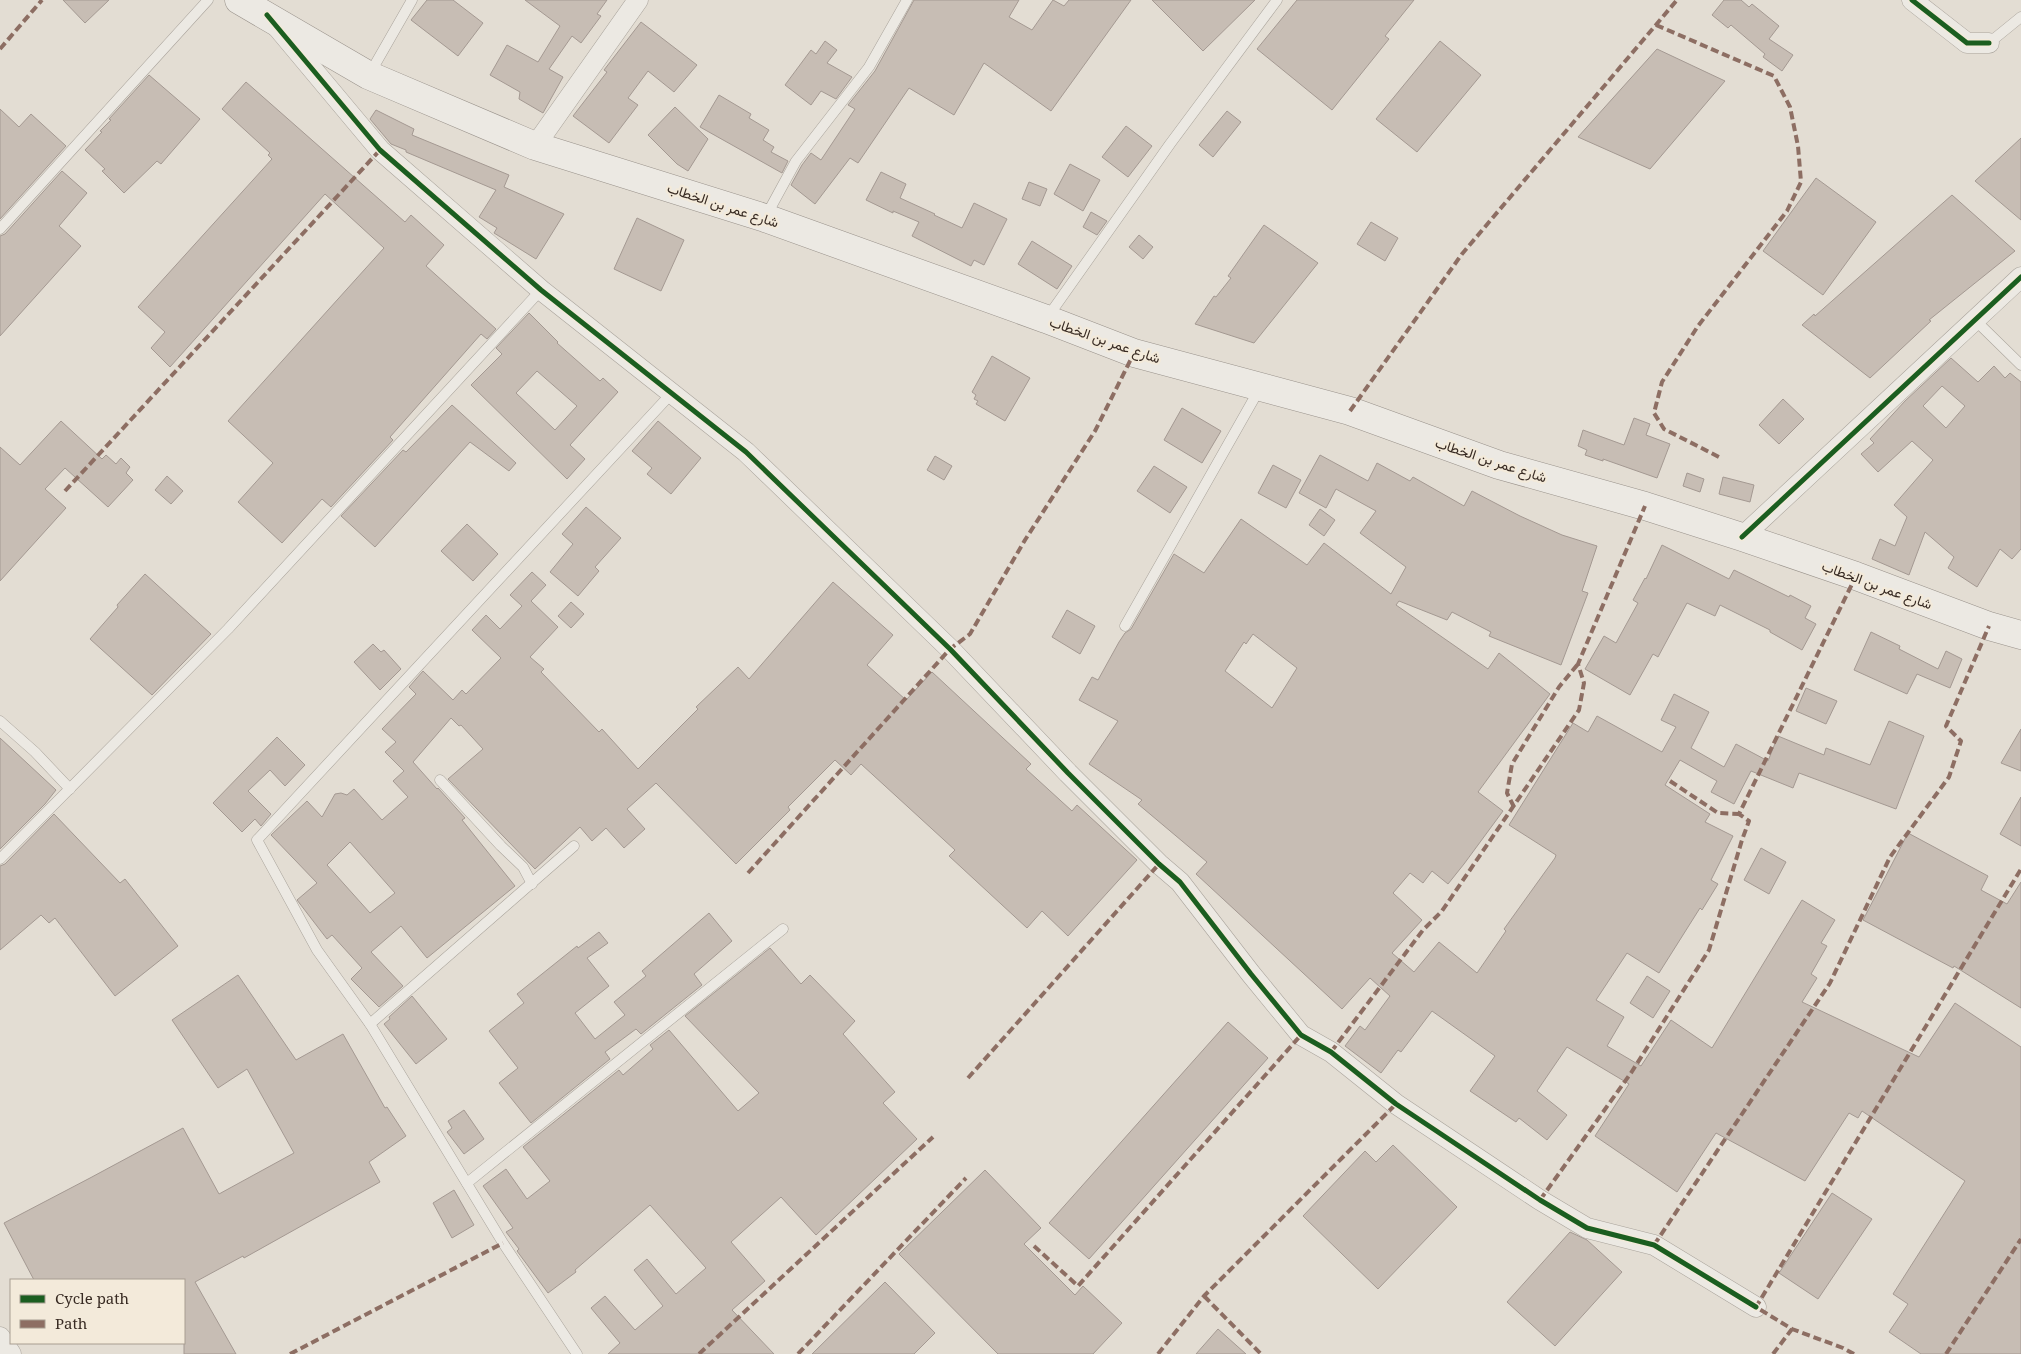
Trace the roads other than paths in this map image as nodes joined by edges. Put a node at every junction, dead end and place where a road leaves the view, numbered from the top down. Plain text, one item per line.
1 (208, 0) edge
2 (239, 0) edge
3 (412, 0) edge
4 (638, 0) edge
5 (907, 0) edge
6 (1277, 0) edge
7 (1912, 0) edge
8 (267, 15) junction
9 (2021, 17) edge
10 (1989, 43) joint
11 (368, 75) junction
12 (535, 146) junction
13 (764, 218) junction
14 (0, 228) edge
15 (2021, 278) edge
16 (541, 290) junction
17 (1046, 319) junction
18 (1974, 319) junction
19 (2021, 364) edge
20 (1261, 387) junction
21 (671, 394) junction
22 (1742, 537) junction
23 (1126, 626) dead end
24 (2021, 634) edge
25 (0, 721) edge
26 (440, 780) dead end
27 (70, 789) junction
28 (574, 846) dead end
29 (0, 859) edge
30 (532, 884) junction
31 (783, 929) dead end
32 (370, 1024) junction
33 (467, 1183) junction
34 (1756, 1307) dead end
35 (576, 1354) edge

1 - 14 lane
2 - 8 main road, شارع عمر بن الخطاب
3 - 11 lane
4 - 12 street
5 - 13 lane
6 - 17 lane
7 - 10 street
8 - 11 main road, شارع عمر بن الخطاب
8 - 16 street
9 - 10 lane
11 - 12 main road, شارع عمر بن الخطاب
12 - 13 main road, شارع عمر بن الخطاب
13 - 17 main road, شارع عمر بن الخطاب
15 - 18 street
16 - 21 street
16 - 27 lane
17 - 20 main road, شارع عمر بن الخطاب
18 - 19 lane
18 - 22 street
20 - 22 main road, شارع عمر بن الخطاب
20 - 23 lane
21 - 32 lane
21 - 34 street
22 - 24 main road, شارع عمر بن الخطاب
25 - 27 lane
26 - 30 lane
27 - 29 lane
28 - 30 lane
30 - 32 lane
31 - 33 lane
32 - 33 lane
33 - 35 lane

